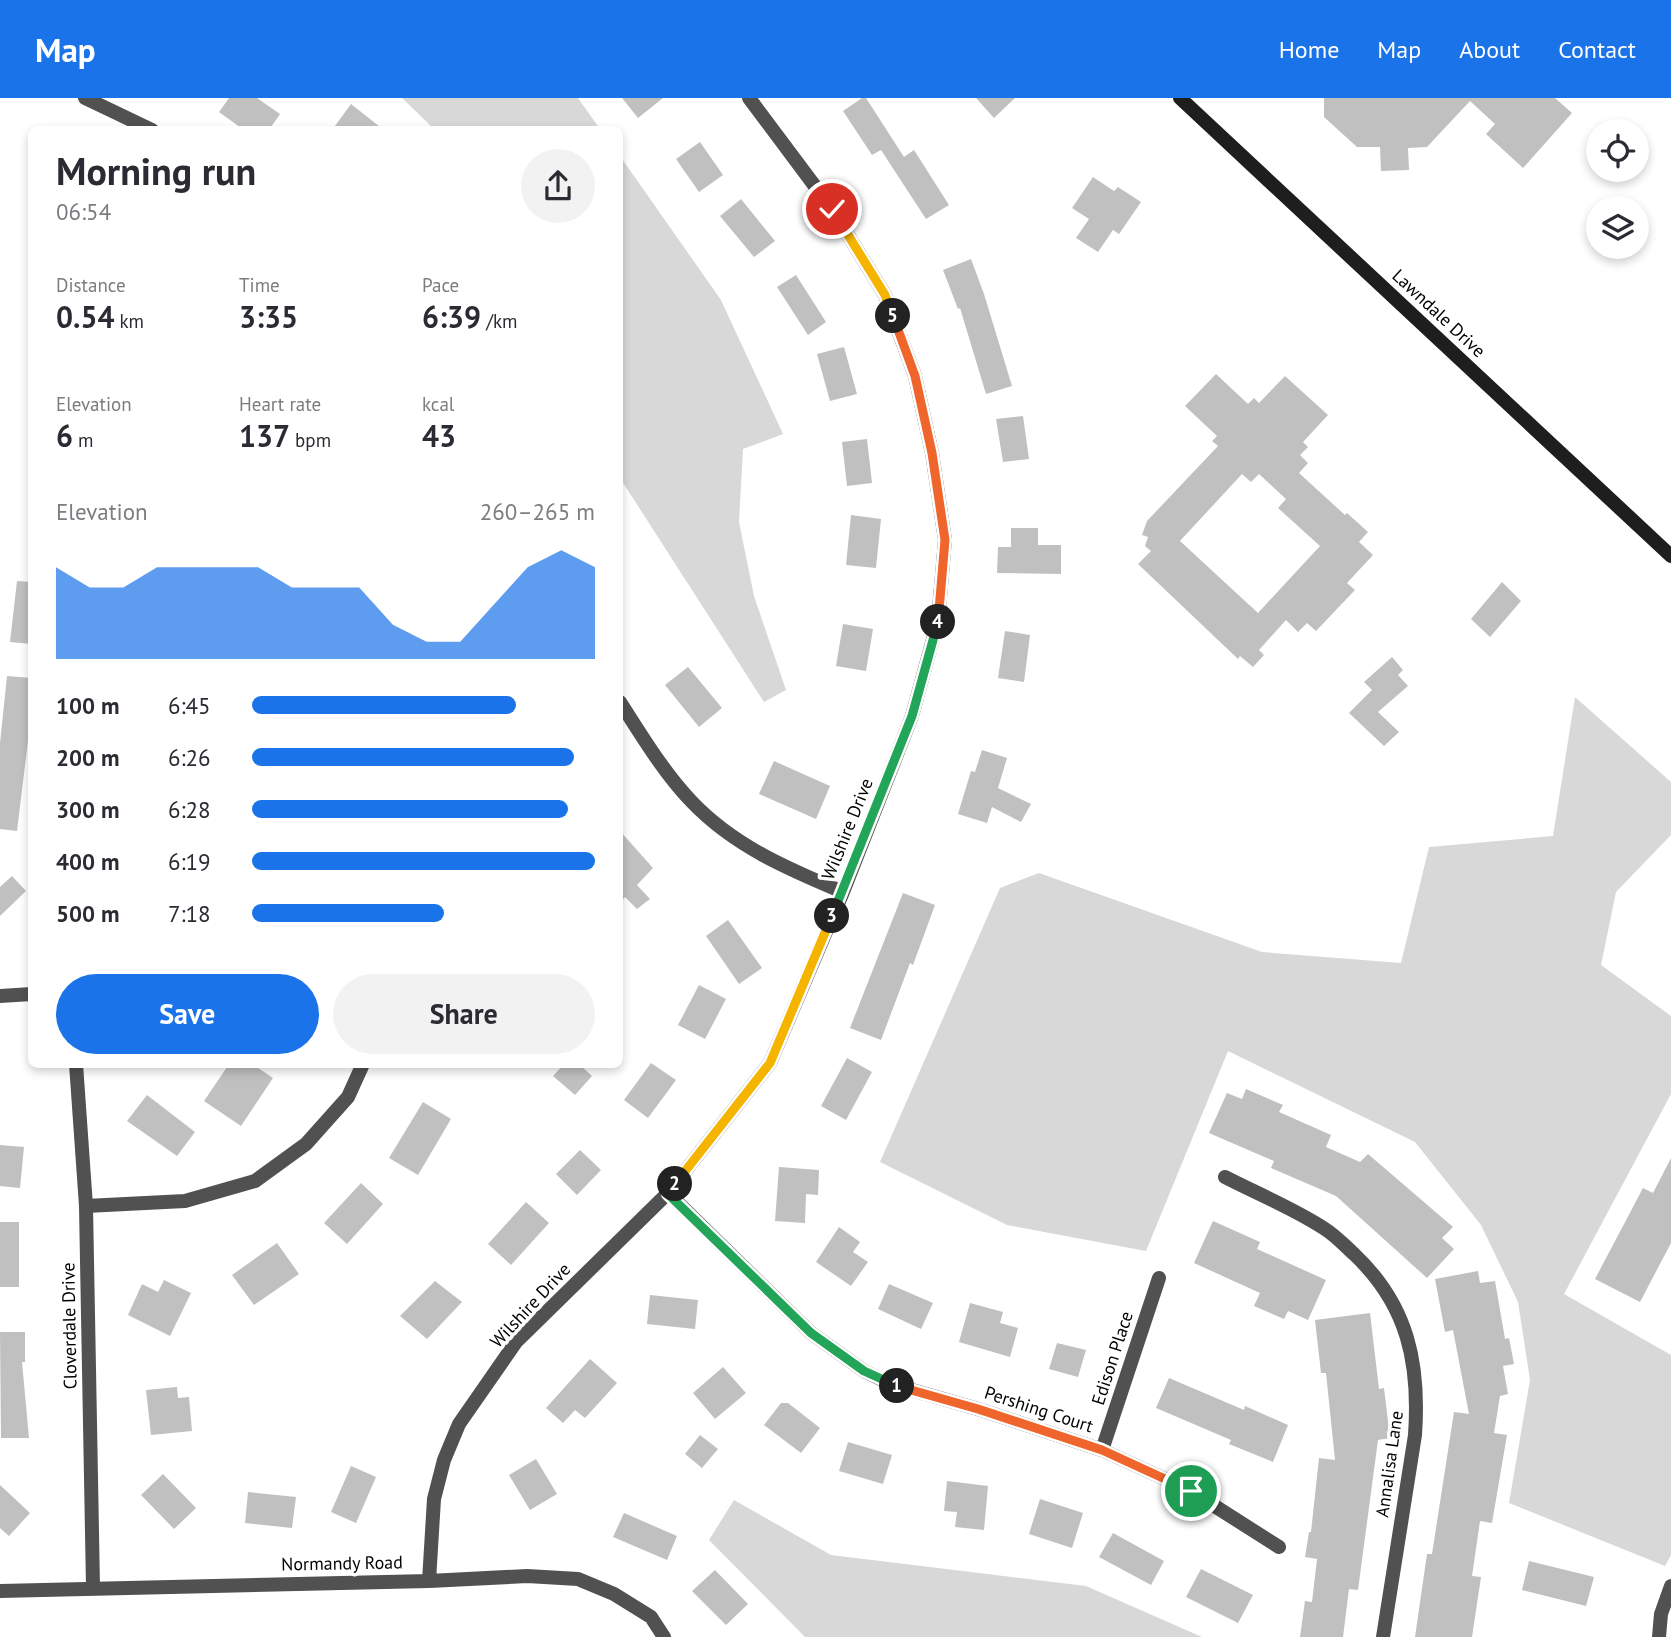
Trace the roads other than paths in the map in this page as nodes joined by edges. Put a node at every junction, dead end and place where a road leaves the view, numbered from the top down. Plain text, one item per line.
1 (85, 98) edge
2 (749, 98) edge
3 (1180, 98) edge
4 (144, 126) edge
5 (1671, 556) edge
6 (623, 707) edge
7 (843, 892) junction
8 (28, 994) edge
9 (0, 996) edge
10 (76, 1068) edge
11 (361, 1068) edge
12 (1225, 1177) dead end
13 (668, 1194) junction
14 (86, 1206) junction
15 (1159, 1279) dead end
16 (1102, 1450) junction
17 (1279, 1547) dead end
18 (429, 1581) junction
19 (1671, 1586) edge
20 (93, 1587) junction
21 (0, 1591) edge
22 (664, 1637) edge
23 (1383, 1637) edge
24 (1659, 1637) edge

1 - 4 street
2 - 7 street, Wilshire Drive
3 - 5 main road, Lawndale Drive
6 - 7 street
7 - 13 street, Wilshire Drive
8 - 9 street
10 - 14 street, Cloverdale Drive
11 - 14 street
12 - 23 street, Annalisa Lane
13 - 16 street, Pershing Court
13 - 18 street, Wilshire Drive
14 - 20 street, Cloverdale Drive
15 - 16 street, Edison Place
16 - 17 street, Pershing Court
18 - 20 street, Normandy Road
18 - 22 street, Normandy Road
19 - 24 street
20 - 21 street, Normandy Road

